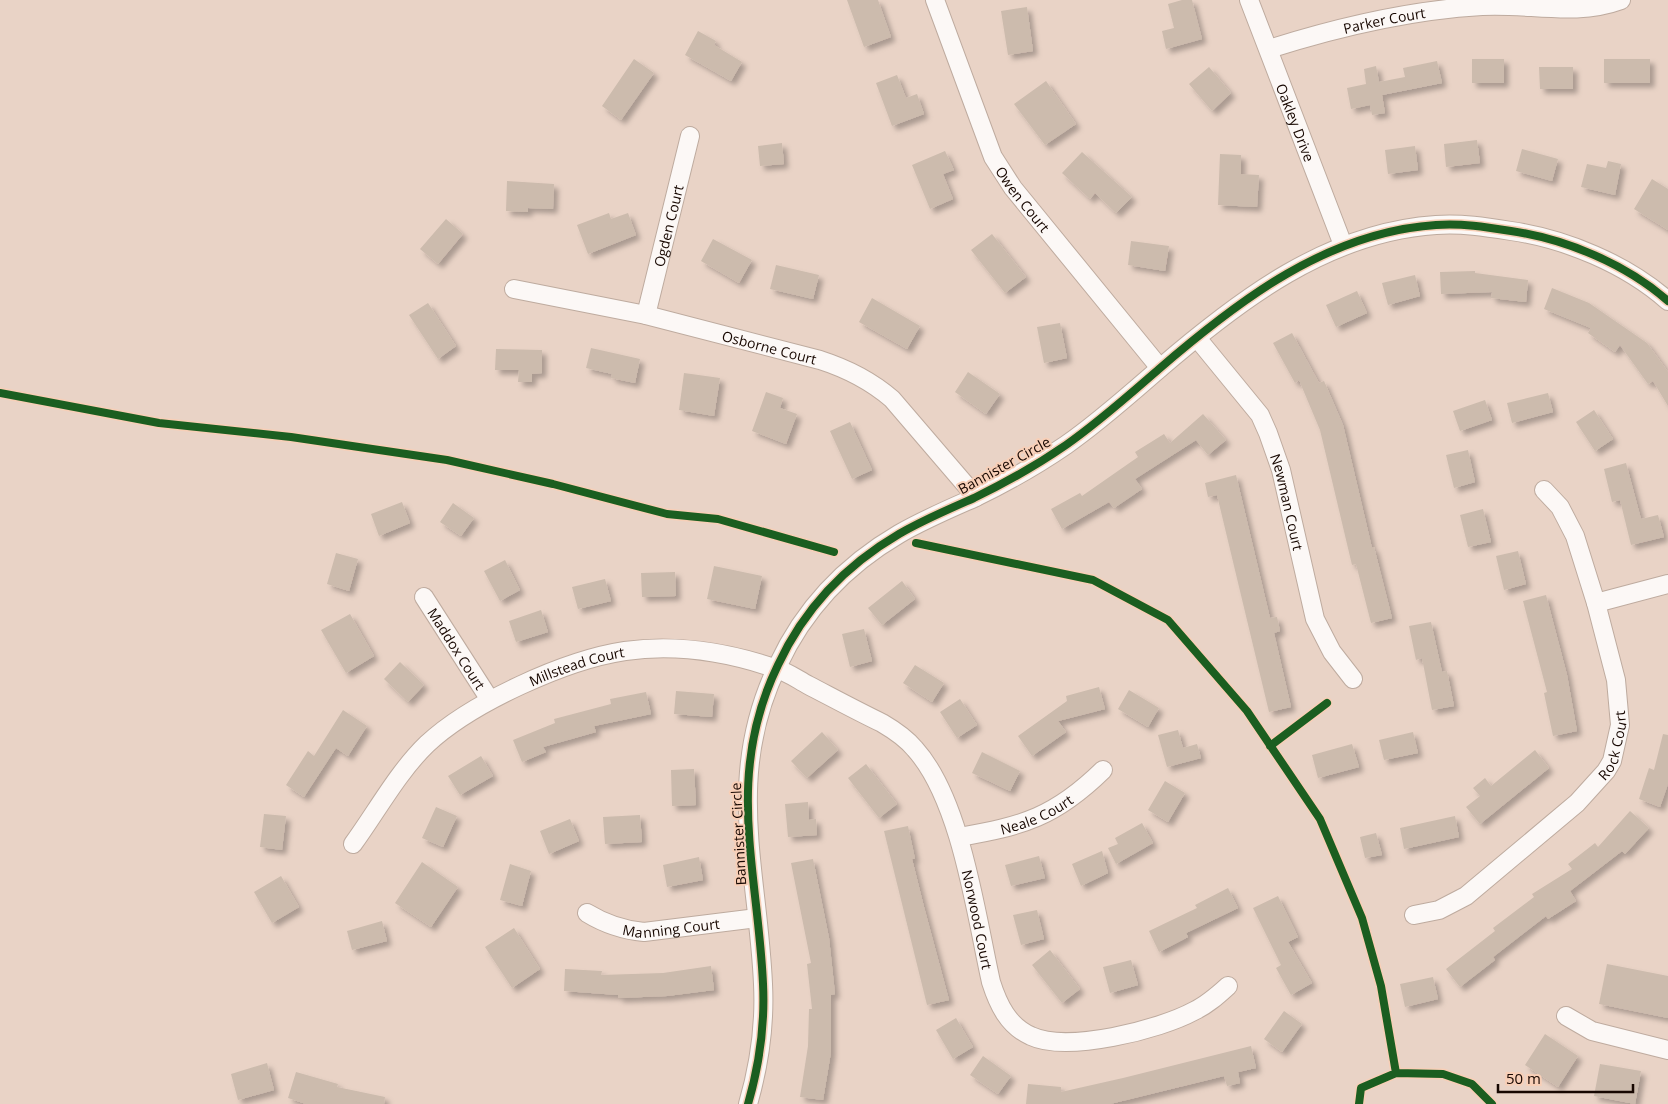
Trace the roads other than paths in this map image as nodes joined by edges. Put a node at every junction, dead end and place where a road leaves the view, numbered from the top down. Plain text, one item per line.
1 (935, 0) edge
2 (1249, 0) edge
3 (1621, 0) edge
4 (1482, 3) edge
5 (1269, 49) junction
6 (690, 136) dead end
7 (1343, 245) junction
8 (514, 289) dead end
9 (1668, 301) edge
10 (646, 315) junction
11 (1197, 338) junction
12 (1160, 368) junction
13 (1544, 490) dead end
14 (976, 497) junction
15 (1668, 584) edge
16 (424, 596) dead end
17 (1596, 603) junction
18 (776, 668) junction
19 (1353, 679) dead end
20 (490, 700) junction
21 (1103, 770) dead end
22 (959, 837) junction
23 (353, 844) dead end
24 (587, 913) dead end
25 (1414, 915) dead end
26 (757, 918) junction
27 (1228, 986) dead end
28 (1566, 1016) dead end
29 (1668, 1050) edge
30 (748, 1104) edge

1 - 12 street, Owen Court
2 - 5 street, Oakley Drive
3 - 4 street, Parker Court
4 - 5 street, Parker Court
5 - 7 street, Oakley Drive
6 - 10 street, Ogden Court
7 - 9 street, Bannister Circle
7 - 11 street, Bannister Circle
8 - 10 street, Osborne Court
10 - 14 street, Osborne Court
11 - 12 street, Bannister Circle
11 - 19 street, Newman Court
12 - 14 street, Bannister Circle
13 - 17 street, Rock Court
14 - 18 street, Bannister Circle
15 - 17 street
16 - 20 street, Maddox Court
17 - 25 street, Rock Court
18 - 20 street, Millstead Court
18 - 22 street, Norwood Court
18 - 26 street, Bannister Circle
20 - 23 street, Millstead Court
21 - 22 street, Neale Court
22 - 27 street, Norwood Court
24 - 26 street, Manning Court
26 - 30 street, Bannister Circle
28 - 29 street

